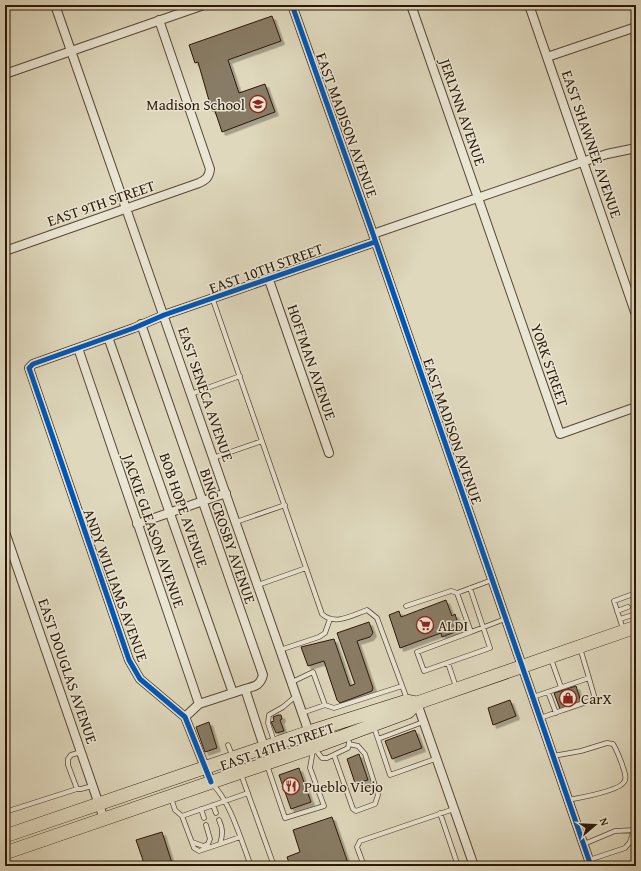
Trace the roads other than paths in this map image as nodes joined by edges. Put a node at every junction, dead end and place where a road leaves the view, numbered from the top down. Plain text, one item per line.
1 (55, 5) edge
2 (204, 5) edge
3 (292, 5) edge
4 (411, 5) edge
5 (529, 5) edge
6 (159, 20) junction
7 (636, 27) edge
8 (71, 51) junction
9 (547, 57) junction
10 (5, 74) edge
11 (636, 148) edge
12 (582, 162) junction
13 (478, 198) junction
14 (126, 209) junction
15 (488, 229) joint
16 (373, 234) junction
17 (375, 242) junction
18 (5, 250) edge
19 (268, 280) junction
20 (213, 300) junction
21 (164, 315) junction
22 (636, 315) edge
23 (141, 324) junction
24 (108, 337) junction
25 (78, 348) junction
26 (30, 376) joint
27 (240, 376) junction
28 (191, 394) junction
29 (636, 407) edge
30 (262, 441) junction
31 (329, 453) dead end
32 (213, 458) junction
33 (226, 493) junction
34 (201, 502) junction
35 (285, 504) junction
36 (170, 513) junction
37 (236, 522) junction
38 (137, 524) junction
39 (6, 537) edge
40 (306, 568) junction
41 (492, 580) junction
42 (258, 585) junction
43 (470, 588) junction
44 (457, 593) junction
45 (636, 593) edge
46 (406, 606) dead end
47 (628, 607) dead end
48 (617, 611) junction
49 (636, 614) edge
50 (330, 619) junction
51 (505, 619) junction
52 (626, 626) edge
53 (483, 628) junction
54 (470, 632) junction
55 (579, 646) junction
56 (280, 650) junction
57 (550, 656) junction
58 (448, 663) junction
59 (521, 666) junction
60 (589, 678) junction
61 (291, 682) junction
62 (402, 686) junction
63 (561, 688) junction
64 (244, 689) junction
65 (456, 689) junction
66 (548, 692) junction
67 (233, 693) junction
68 (296, 696) junction
69 (532, 698) junction
70 (412, 702) junction
71 (199, 704) junction
72 (325, 705) junction
73 (556, 713) junction
74 (300, 716) junction
75 (185, 717) junction
76 (539, 719) junction
77 (423, 722) junction
78 (373, 725) junction
79 (309, 732) junction
80 (378, 738) junction
81 (348, 739) junction
82 (269, 745) junction
83 (314, 747) junction
84 (81, 752) junction
85 (334, 755) junction
86 (552, 756) junction
87 (435, 759) junction
88 (266, 763) junction
89 (205, 767) junction
90 (241, 772) junction
91 (211, 782) junction
92 (93, 786) junction
93 (77, 789) junction
94 (248, 793) junction
95 (170, 796) junction
96 (568, 800) junction
97 (224, 802) junction
98 (99, 803) junction
99 (213, 805) junction
100 (454, 808) junction
101 (201, 809) junction
102 (5, 812) edge
103 (216, 813) dead end
104 (440, 814) junction
105 (182, 816) junction
106 (204, 818) dead end
107 (104, 819) junction
108 (219, 820) dead end
109 (206, 825) dead end
110 (635, 830) edge
111 (5, 835) edge
112 (240, 837) junction
113 (192, 842) junction
114 (220, 844) junction
115 (584, 845) junction
116 (5, 853) edge
117 (590, 863) edge
118 (251, 866) edge
119 (274, 866) edge
120 (364, 866) edge
121 (458, 866) edge
122 (474, 866) edge

1 - 8 street, EAST SENECA AVENUE
2 - 6 street
3 - 16 street, EAST MADISON AVENUE
4 - 13 street, JERLYNN AVENUE
5 - 9 street, EAST SHAWNEE AVENUE
6 - 8 street
6 - 14 street, EAST 9TH STREET
7 - 9 street
8 - 10 street
8 - 14 street, EAST SENECA AVENUE
9 - 12 street, EAST SHAWNEE AVENUE
11 - 12 street
12 - 13 street
12 - 22 street, EAST SHAWNEE AVENUE
13 - 15 street, JERLYNN AVENUE
13 - 16 street
14 - 18 street, EAST 9TH STREET
14 - 21 street, EAST SENECA AVENUE
15 - 29 street, YORK STREET
16 - 17 street, EAST MADISON AVENUE
17 - 19 street, EAST 10TH STREET
17 - 41 street, EAST MADISON AVENUE
19 - 20 street, EAST 10TH STREET
19 - 31 street, HOFFMAN AVENUE
20 - 21 street, EAST 10TH STREET
20 - 27 lane
21 - 23 street, EAST 10TH STREET
21 - 28 street, EAST SENECA AVENUE
23 - 24 street, EAST 10TH STREET
23 - 34 street, BING CROSBY AVENUE
24 - 25 street, EAST 10TH STREET
24 - 36 street, BOB HOPE AVENUE
25 - 26 street, EAST 10TH STREET
25 - 38 street, JACKIE GLEASON AVENUE
26 - 75 street, ANDY WILLIAMS AVENUE
27 - 28 lane
27 - 30 lane
28 - 32 street, EAST SENECA AVENUE
30 - 32 lane
30 - 35 lane
32 - 33 street, EAST SENECA AVENUE
33 - 34 street
33 - 37 street, EAST SENECA AVENUE
34 - 36 street
34 - 64 street, BING CROSBY AVENUE
35 - 37 lane
35 - 40 lane
36 - 38 street
36 - 67 street, BOB HOPE AVENUE
37 - 42 street, EAST SENECA AVENUE
38 - 71 street, JACKIE GLEASON AVENUE
39 - 84 street, EAST DOUGLAS AVENUE
40 - 42 lane
40 - 50 lane
41 - 43 lane
41 - 51 street, EAST MADISON AVENUE
42 - 56 street, EAST SENECA AVENUE
43 - 44 lane
43 - 53 lane
44 - 46 lane
44 - 54 lane
45 - 48 lane
47 - 48 lane
48 - 52 lane
49 - 52 lane
50 - 56 lane
50 - 62 lane
51 - 53 lane
51 - 59 street, EAST MADISON AVENUE
52 - 55 main road, EAST 14TH STREET
53 - 54 lane
53 - 58 lane
54 - 58 lane
55 - 57 main road, EAST 14TH STREET
55 - 60 lane
56 - 61 street, EAST SENECA AVENUE
57 - 59 main road, EAST 14TH STREET
57 - 63 lane
58 - 65 lane
59 - 65 main road, EAST 14TH STREET
59 - 69 street, EAST MADISON AVENUE
60 - 63 lane
60 - 73 lane
61 - 68 street, EAST SENECA AVENUE
61 - 72 lane
62 - 70 lane
62 - 72 lane
63 - 66 lane
64 - 67 street
64 - 82 street
65 - 70 main road, EAST 14TH STREET
66 - 69 lane
66 - 73 lane
67 - 71 street
68 - 74 street, EAST SENECA AVENUE
68 - 82 lane
69 - 76 street, EAST MADISON AVENUE
70 - 77 street
70 - 78 main road, EAST 14TH STREET
70 - 79 main road, EAST 14TH STREET
71 - 75 street
72 - 74 lane
73 - 76 lane
74 - 79 street, EAST SENECA AVENUE
75 - 89 street, ANDY WILLIAMS AVENUE
76 - 86 street, EAST MADISON AVENUE
77 - 80 lane
77 - 87 street
78 - 80 lane
78 - 81 main road, EAST 14TH STREET
79 - 82 main road, EAST 14TH STREET
79 - 83 street, EAST SENECA AVENUE
80 - 87 lane
81 - 83 main road, EAST 14TH STREET
81 - 85 lane
81 - 85 lane
82 - 89 main road, EAST 14TH STREET
83 - 85 lane
83 - 88 main road, EAST 14TH STREET
83 - 88 lane
84 - 92 street, EAST DOUGLAS AVENUE
84 - 93 lane
86 - 96 street, EAST MADISON AVENUE
86 - 96 lane
87 - 100 street
88 - 90 main road, EAST 14TH STREET
89 - 91 street, ANDY WILLIAMS AVENUE
89 - 98 main road, EAST 14TH STREET
90 - 91 main road, EAST 14TH STREET
90 - 94 lane
91 - 95 main road, EAST 14TH STREET
91 - 97 lane
92 - 93 lane
92 - 98 street, EAST DOUGLAS AVENUE
93 - 102 lane
94 - 97 lane
94 - 119 lane
95 - 105 lane
95 - 107 main road, EAST 14TH STREET
96 - 115 street, EAST MADISON AVENUE
97 - 99 lane
97 - 112 lane
98 - 107 street, EAST DOUGLAS AVENUE
98 - 111 main road, EAST 14TH STREET
99 - 101 lane
99 - 103 lane
100 - 104 lane
100 - 122 street
101 - 105 lane
101 - 106 lane
104 - 120 lane
104 - 121 lane
105 - 113 lane
107 - 116 main road, EAST 14TH STREET
108 - 114 lane
109 - 113 lane
110 - 115 lane
110 - 117 lane
112 - 114 lane
112 - 118 lane
113 - 114 lane
115 - 117 street, EAST MADISON AVENUE

